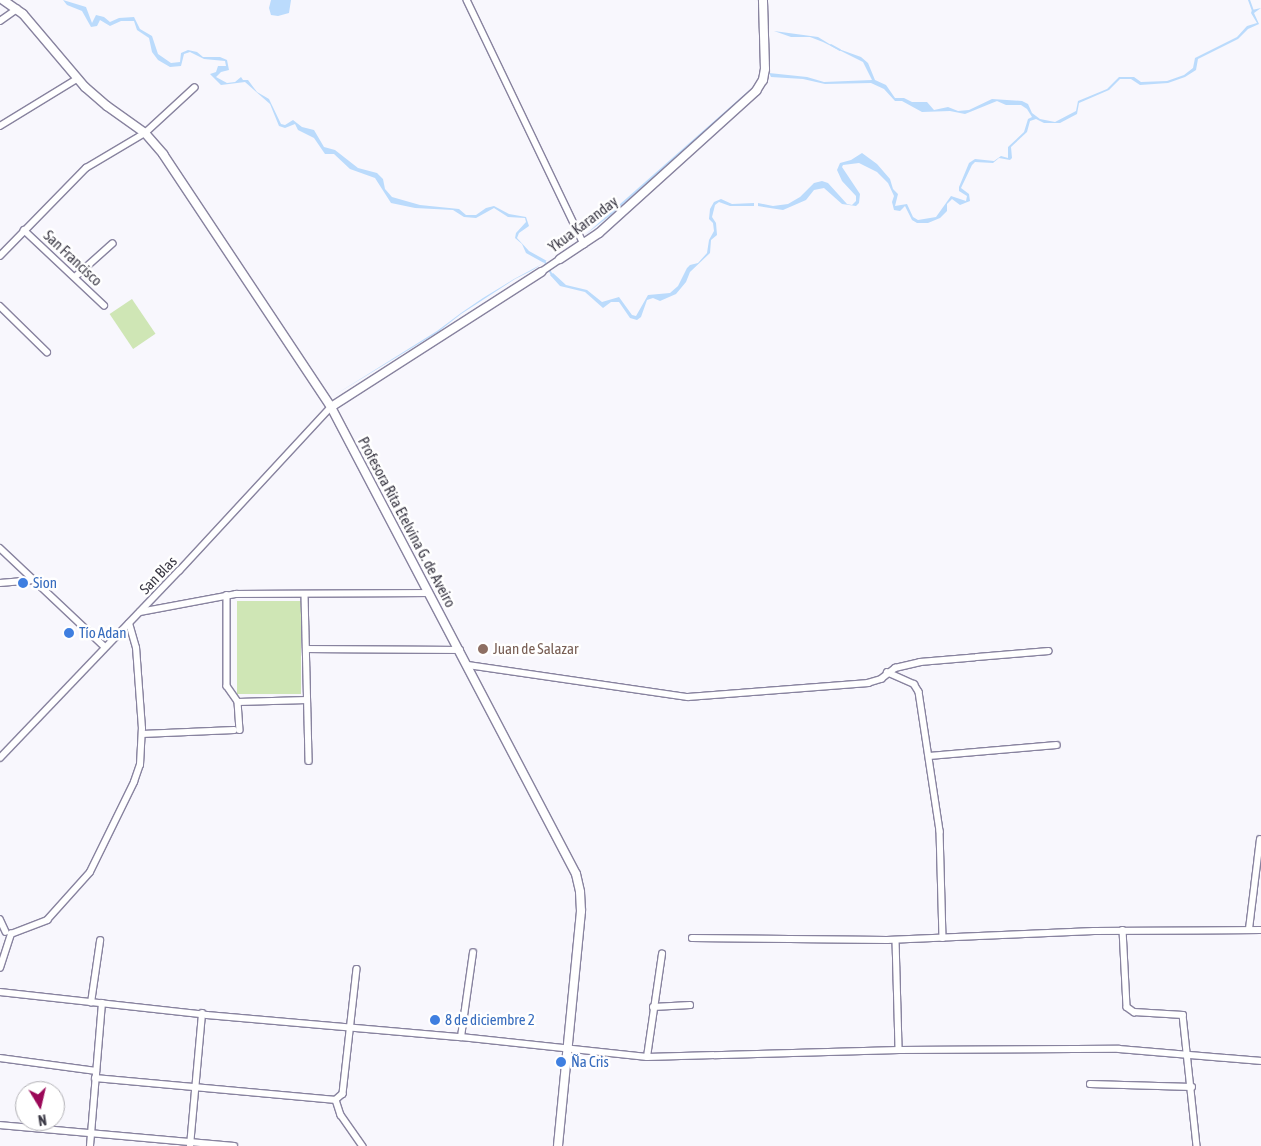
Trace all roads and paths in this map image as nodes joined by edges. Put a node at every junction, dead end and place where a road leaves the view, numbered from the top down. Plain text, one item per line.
1 (3, 0) edge
2 (467, 0) edge
3 (763, 0) edge
4 (17, 9) junction
5 (0, 21) edge
6 (77, 79) junction
7 (194, 88) dead end
8 (0, 126) edge
9 (145, 134) junction
10 (24, 230) junction
11 (112, 244) dead end
12 (584, 244) junction
13 (0, 256) edge
14 (560, 259) joint
15 (541, 272) joint
16 (76, 277) junction
17 (104, 305) dead end
18 (0, 306) edge
19 (47, 352) dead end
20 (331, 407) junction
21 (0, 548) edge
22 (35, 580) junction
23 (0, 583) edge
24 (429, 593) junction
25 (305, 595) junction
26 (228, 596) junction
27 (140, 612) junction
28 (129, 624) junction
29 (106, 647) junction
30 (306, 649) junction
31 (460, 650) junction
32 (1048, 651) dead end
33 (468, 665) junction
34 (887, 672) junction
35 (307, 700) junction
36 (238, 702) junction
37 (142, 734) junction
38 (1056, 745) dead end
39 (929, 756) junction
40 (0, 758) edge
41 (309, 761) dead end
42 (1260, 840) dead end
43 (0, 919) edge
44 (1249, 928) junction
45 (1123, 930) junction
46 (1261, 930) edge
47 (14, 932) junction
48 (3, 934) edge
49 (692, 938) dead end
50 (943, 938) junction
51 (896, 940) junction
52 (100, 941) dead end
53 (473, 953) dead end
54 (662, 954) dead end
55 (0, 968) edge
56 (356, 969) dead end
57 (0, 992) edge
58 (91, 1002) junction
59 (102, 1004) junction
60 (690, 1005) dead end
61 (653, 1007) junction
62 (202, 1014) junction
63 (350, 1026) junction
64 (460, 1037) junction
65 (568, 1049) junction
66 (899, 1050) junction
67 (1188, 1053) junction
68 (647, 1057) junction
69 (0, 1058) edge
70 (1261, 1061) edge
71 (96, 1074) junction
72 (1090, 1084) dead end
73 (195, 1087) junction
74 (1192, 1087) junction
75 (336, 1100) junction
76 (0, 1125) edge
77 (92, 1132) junction
78 (191, 1144) edge
79 (90, 1146) edge
80 (234, 1146) edge
81 (363, 1146) edge
82 (558, 1146) edge
83 (1197, 1146) edge

1 - 4 street, Profesora Rita Etelvina G. de Aveiro
2 - 12 street
3 - 12 street, Ykua Karanday
4 - 5 street
4 - 6 street, Profesora Rita Etelvina G. de Aveiro
6 - 8 street
6 - 9 street, Profesora Rita Etelvina G. de Aveiro
7 - 9 street
9 - 10 street
9 - 20 street, Profesora Rita Etelvina G. de Aveiro
10 - 13 street
10 - 16 street, San Francisco
11 - 16 street
12 - 14 street, Ykua Karanday
14 - 15 street, Ykua Karanday
15 - 20 street, Ykua Karanday
16 - 17 street, San Francisco
18 - 19 street
20 - 24 street, Profesora Rita Etelvina G. de Aveiro
20 - 27 street, San Blas
21 - 22 street
22 - 23 street
22 - 29 street
24 - 25 street
24 - 31 street, Profesora Rita Etelvina G. de Aveiro
25 - 26 street
25 - 30 street
26 - 27 street
26 - 36 street
27 - 28 street, San Blas
28 - 29 street, San Blas
28 - 37 street
29 - 40 street, San Blas
30 - 31 street
30 - 35 street
31 - 33 street, Profesora Rita Etelvina G. de Aveiro
32 - 34 street
33 - 34 street
33 - 65 street, Profesora Rita Etelvina G. de Aveiro
34 - 39 street
35 - 36 street
35 - 41 street
36 - 37 street
37 - 47 street
38 - 39 street
39 - 50 street
42 - 44 street
43 - 48 street
44 - 45 street
44 - 46 street
45 - 50 street
45 - 67 street
47 - 48 street
47 - 55 street
49 - 51 street
50 - 51 street
51 - 66 street
52 - 58 street
53 - 64 street
54 - 61 street
56 - 63 street
57 - 58 street
58 - 59 street
59 - 62 street
59 - 71 street
60 - 61 street
61 - 68 street
62 - 63 street
62 - 73 street
63 - 64 street
63 - 75 street
64 - 65 street
65 - 68 street
65 - 82 street, Profesora Rita Etelvina G. de Aveiro
66 - 67 street
66 - 68 street
67 - 70 street
67 - 74 street
69 - 71 street
71 - 73 street
71 - 77 street
72 - 74 street
73 - 75 street
73 - 78 street
74 - 83 street
75 - 81 street
76 - 77 street
77 - 78 street
77 - 79 street
78 - 80 street

